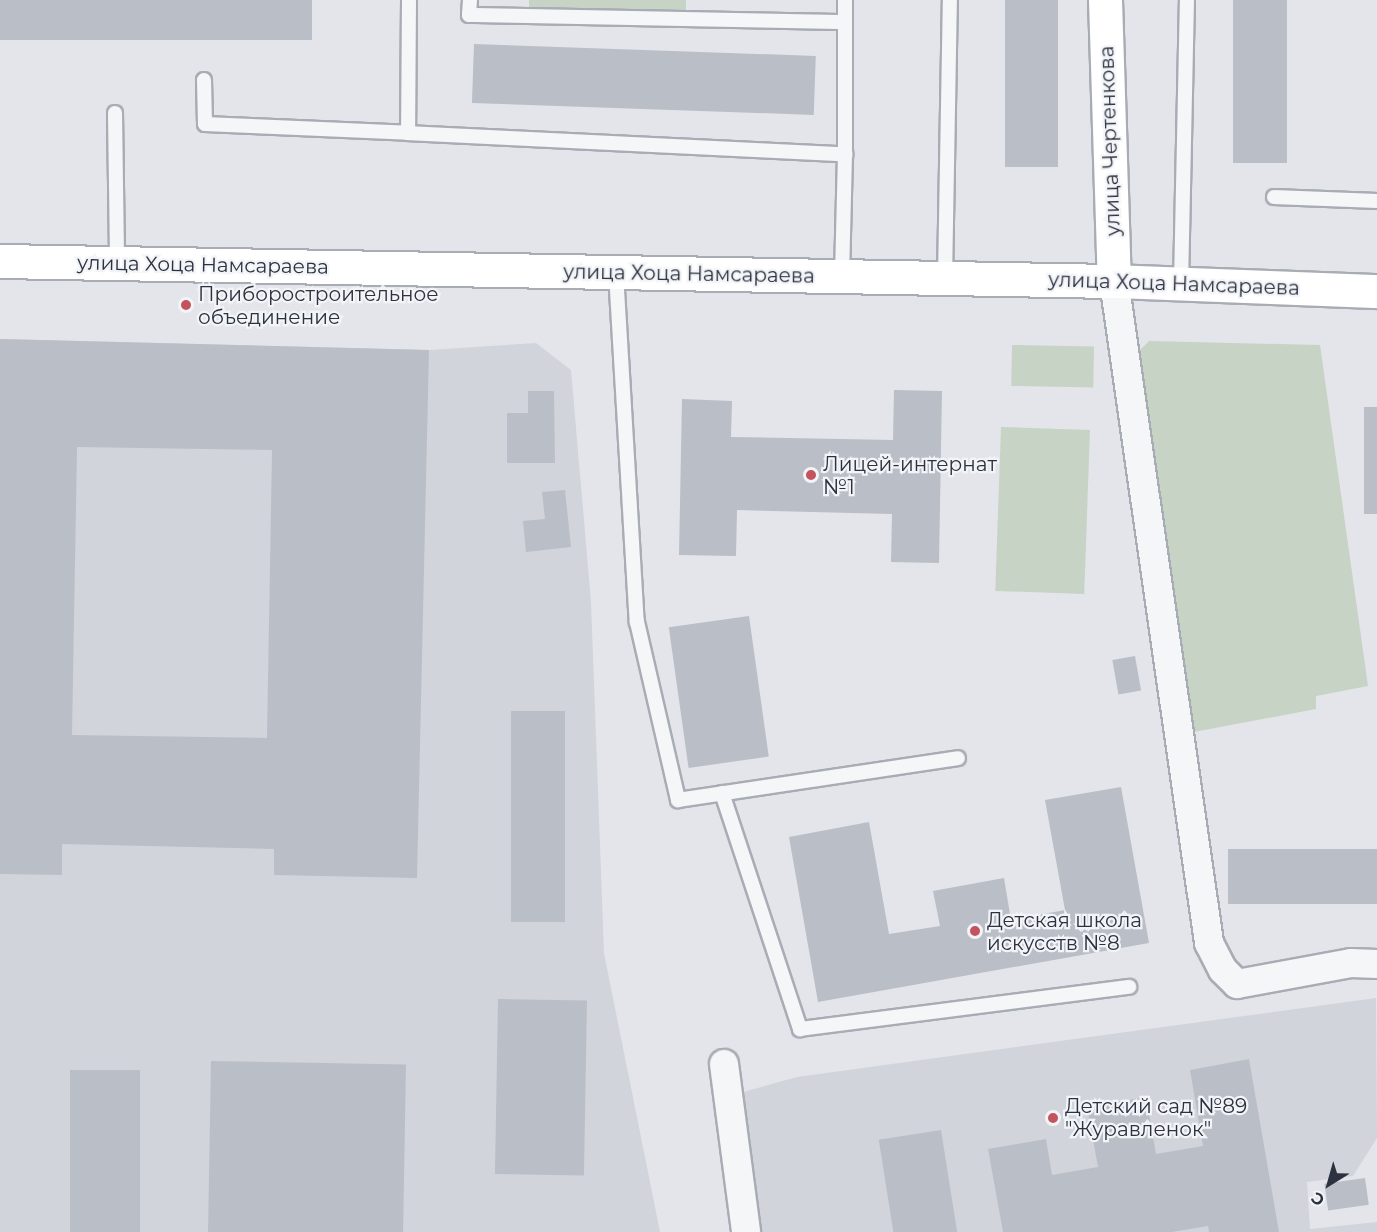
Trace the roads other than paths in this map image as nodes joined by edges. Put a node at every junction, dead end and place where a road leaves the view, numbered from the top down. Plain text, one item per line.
1 (409, 0) edge
2 (470, 0) edge
3 (845, 0) edge
4 (950, 0) edge
5 (1105, 0) edge
6 (1187, 0) edge
7 (845, 22) junction
8 (204, 80) dead end
9 (115, 113) dead end
10 (408, 133) junction
11 (845, 154) junction
12 (1274, 196) dead end
13 (1377, 201) edge
14 (0, 261) edge
15 (117, 263) junction
16 (616, 273) junction
17 (842, 277) junction
18 (945, 279) junction
19 (1114, 281) junction
20 (1181, 284) junction
21 (1377, 291) edge
22 (958, 758) dead end
23 (722, 793) junction
24 (1377, 964) edge
25 (1129, 987) dead end
26 (724, 1064) dead end
27 (746, 1232) edge

1 - 10 lane
2 - 7 lane
3 - 7 lane
4 - 18 lane
5 - 19 street, улица Чертенкова
6 - 20 lane
7 - 11 lane
8 - 10 lane
9 - 15 lane
10 - 11 lane
11 - 17 lane
12 - 13 lane
14 - 15 street, улица Хоца Намсараева
15 - 16 street, улица Хоца Намсараева
16 - 17 street, улица Хоца Намсараева
16 - 23 lane
17 - 18 street, улица Хоца Намсараева
18 - 19 street, улица Хоца Намсараева
19 - 20 street, улица Хоца Намсараева
19 - 24 street
20 - 21 street, улица Хоца Намсараева
22 - 23 lane
23 - 25 lane
26 - 27 street

